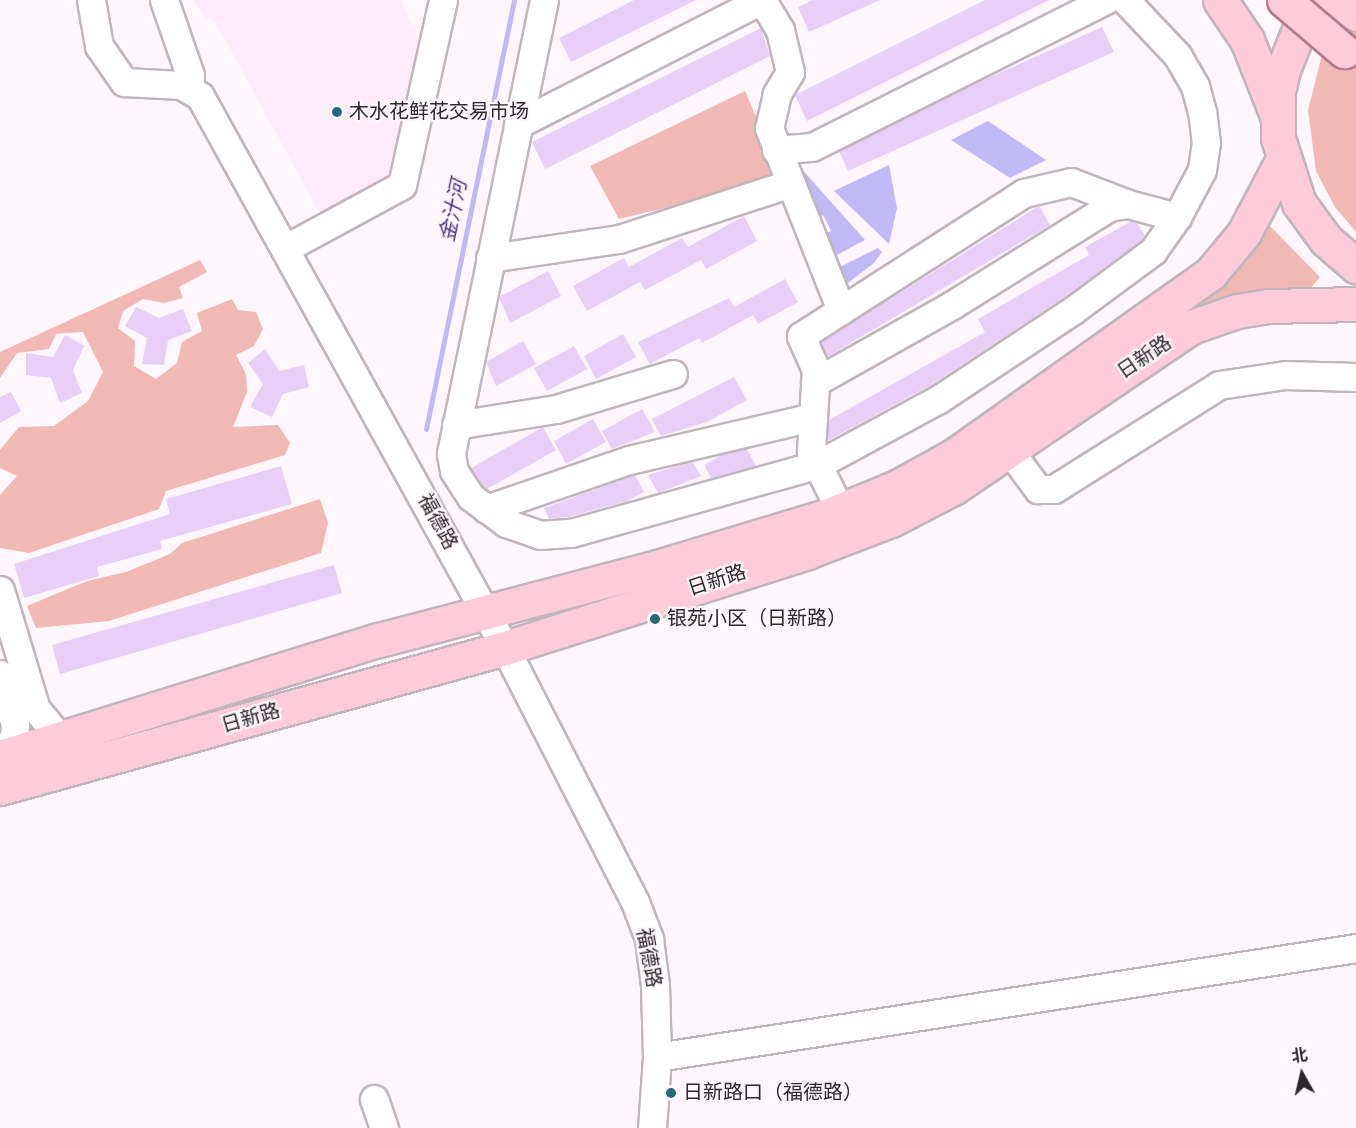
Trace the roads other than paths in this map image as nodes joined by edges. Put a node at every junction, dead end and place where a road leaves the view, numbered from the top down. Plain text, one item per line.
1 (91, 0) edge
2 (164, 0) edge
3 (443, 0) edge
4 (544, 0) edge
5 (762, 0) edge
6 (1106, 0) edge
7 (1125, 0) edge
8 (1220, 0) edge
9 (1284, 0) edge
10 (1320, 0) edge
11 (1339, 0) edge
12 (1356, 14) edge
13 (1350, 55) edge
14 (190, 88) junction
15 (1277, 115) junction
16 (518, 124) junction
17 (776, 150) junction
18 (1282, 160) junction
19 (788, 184) junction
20 (1128, 204) junction
21 (1176, 217) junction
22 (286, 248) junction
23 (490, 258) junction
24 (1356, 266) edge
25 (1356, 304) edge
26 (841, 310) junction
27 (674, 375) dead end
28 (1356, 377) edge
29 (815, 382) junction
30 (813, 417) junction
31 (456, 425) junction
32 (1009, 450) junction
33 (817, 465) junction
34 (486, 509) junction
35 (840, 510) junction
36 (0, 590) edge
37 (486, 614) junction
38 (505, 648) junction
39 (8, 649) edge
40 (0, 674) edge
41 (70, 737) junction
42 (0, 756) edge
43 (0, 788) edge
44 (1356, 948) edge
45 (657, 1058) junction
46 (374, 1099) dead end
47 (384, 1128) edge
48 (652, 1128) edge

1 - 14 street
2 - 14 street
3 - 22 street
4 - 16 street
5 - 16 street
5 - 17 street
6 - 17 street
7 - 21 street
8 - 15 main road
9 - 13 main road, bridge
10 - 15 main road
11 - 12 main road
14 - 22 street, 福德路
15 - 18 main road
16 - 23 street
17 - 19 street
18 - 24 main road
18 - 35 main road, 日新路
19 - 23 street
19 - 26 street
20 - 21 street
20 - 26 street
20 - 29 street
21 - 33 street
22 - 37 street, 福德路
23 - 31 street
25 - 32 main road, 日新路
26 - 29 street
27 - 31 street
28 - 32 street
29 - 30 street
30 - 33 street
30 - 34 street
31 - 34 street
32 - 38 main road, 日新路
33 - 34 street
33 - 35 street
35 - 37 main road, 日新路
36 - 39 street
37 - 38 street, 福德路
37 - 41 main road, 日新路
38 - 43 main road, 日新路
38 - 45 street, 福德路
39 - 41 street
40 - 42 street
41 - 42 main road, 日新路
44 - 45 street
45 - 48 street, 福德路
46 - 47 street

